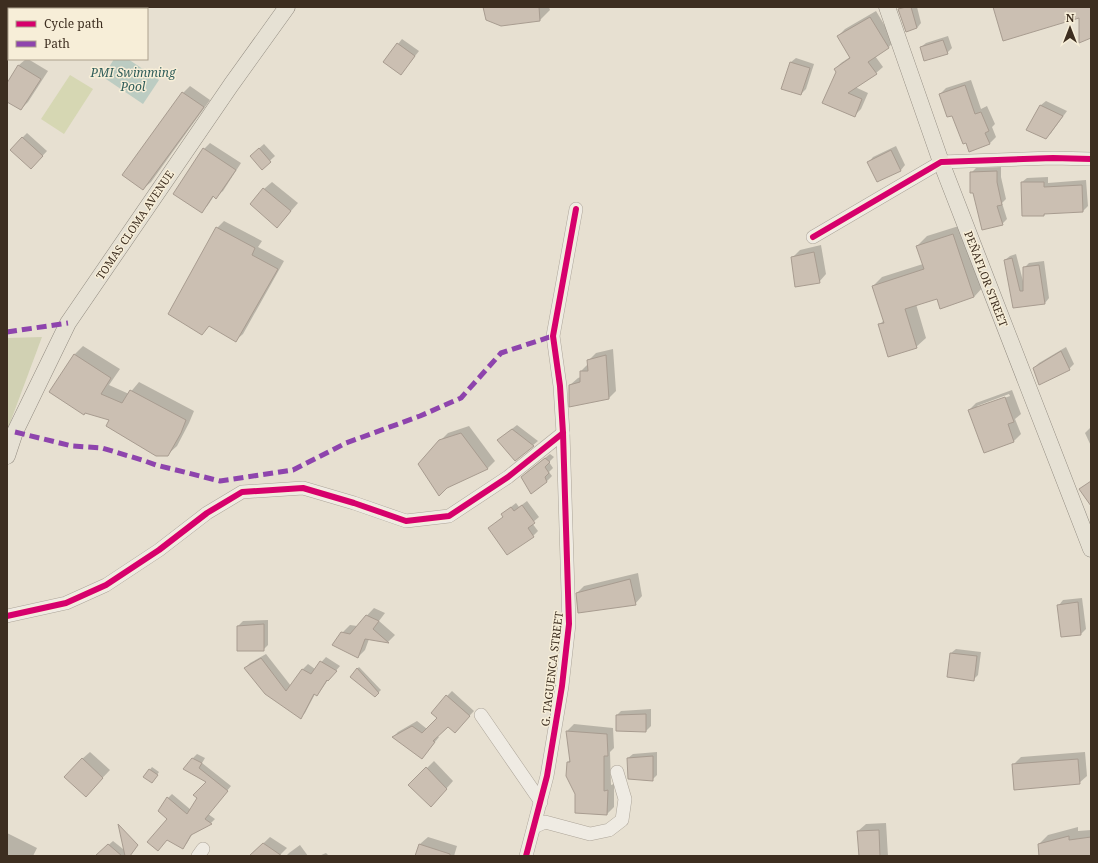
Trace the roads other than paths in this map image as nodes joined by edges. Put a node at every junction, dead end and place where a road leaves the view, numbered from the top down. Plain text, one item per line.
1 (287, 7) edge
2 (887, 7) edge
3 (1091, 159) edge
4 (941, 162) junction
5 (576, 209) dead end
6 (814, 237) dead end
7 (563, 433) junction
8 (7, 456) edge
9 (1091, 549) edge
10 (7, 616) edge
11 (481, 715) dead end
12 (618, 772) dead end
13 (541, 802) junction
14 (534, 827) junction
15 (526, 856) edge

1 - 8 main road, TOMAS CLOMA AVENUE
2 - 4 main road, PEÑAFLOR STREET
3 - 4 street
4 - 6 street
4 - 9 main road, PEÑAFLOR STREET
5 - 7 street, G. TAGUENCA STREET
7 - 10 street
7 - 13 street, G. TAGUENCA STREET
11 - 13 street
12 - 14 street
13 - 14 street, G. TAGUENCA STREET
14 - 15 street, G. TAGUENCA STREET

